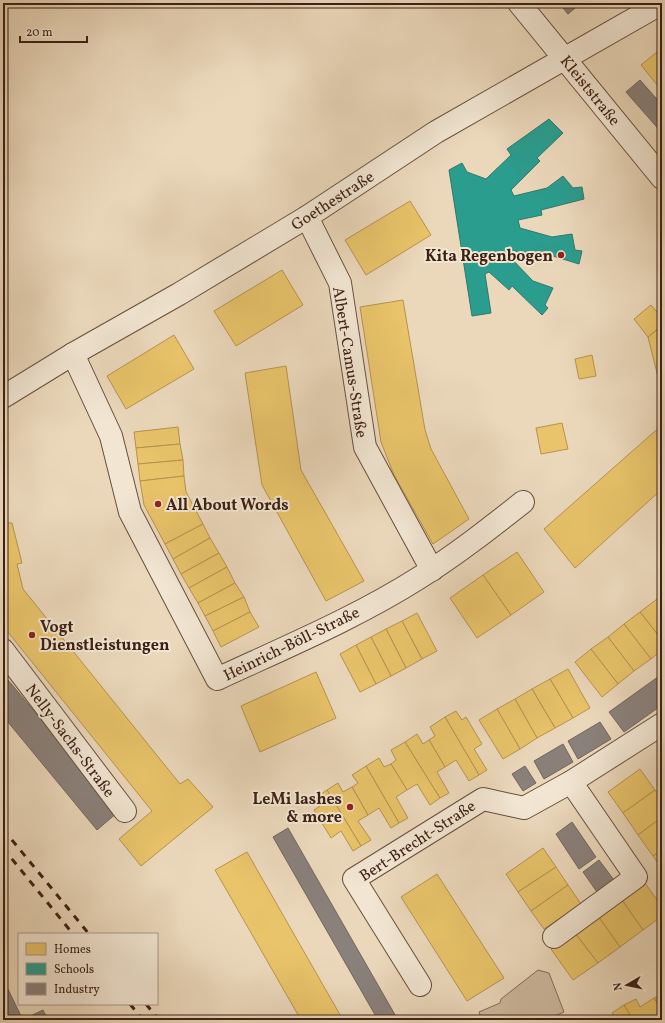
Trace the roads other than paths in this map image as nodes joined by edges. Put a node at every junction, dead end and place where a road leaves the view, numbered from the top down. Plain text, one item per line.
1 (519, 3) edge
2 (662, 3) edge
3 (565, 59) junction
4 (662, 178) edge
5 (307, 217) junction
6 (73, 354) junction
7 (3, 397) edge
8 (523, 502) dead end
9 (432, 570) junction
10 (3, 650) edge
11 (662, 724) edge
12 (571, 782) junction
13 (125, 811) dead end
14 (554, 937) dead end
15 (420, 985) dead end

1 - 3 street, Kleiststraße
2 - 3 street, Goethestraße
3 - 4 street, Kleiststraße
3 - 5 street, Goethestraße
5 - 6 street, Goethestraße
5 - 9 street, Albert-Camus-Straße
6 - 7 street, Goethestraße
6 - 9 street, Heinrich-Böll-Straße
8 - 9 street, Heinrich-Böll-Straße
10 - 13 street, Nelly-Sachs-Straße
11 - 12 street, Bert-Brecht-Straße
12 - 14 street
12 - 15 street, Bert-Brecht-Straße

